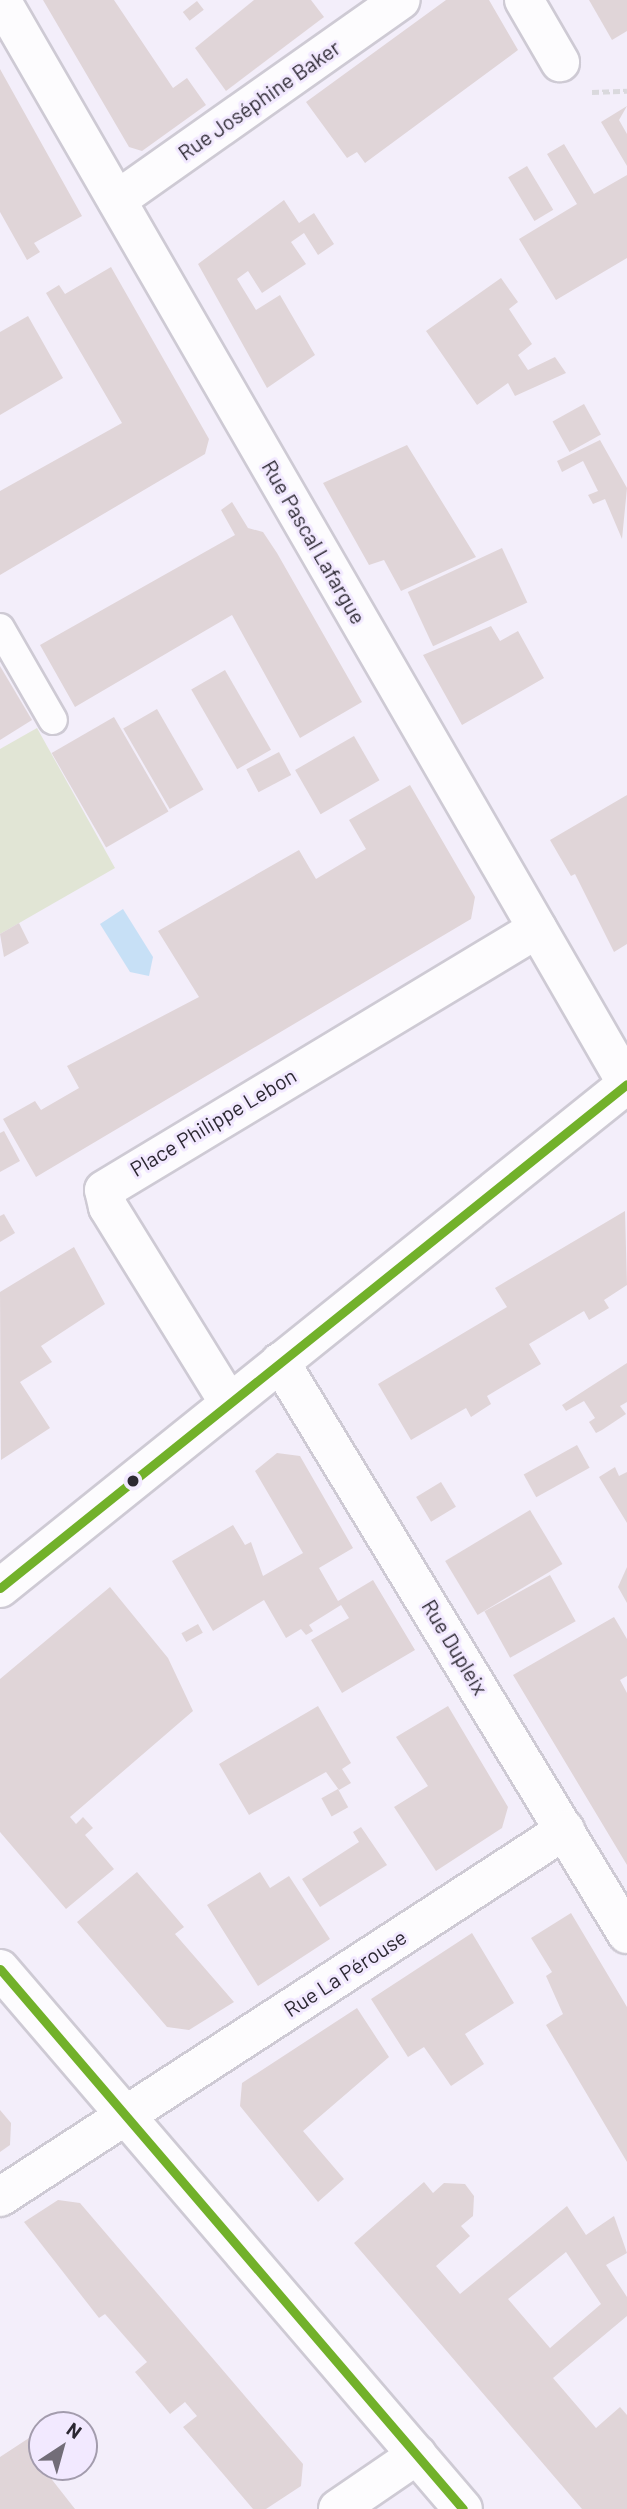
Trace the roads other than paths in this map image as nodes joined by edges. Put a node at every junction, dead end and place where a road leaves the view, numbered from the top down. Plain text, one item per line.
1 (1, 0) edge
2 (401, 0) edge
3 (524, 0) edge
4 (560, 62) dead end
5 (117, 200) junction
6 (0, 628) edge
7 (53, 720) dead end
8 (537, 929) junction
9 (627, 1084) edge
10 (280, 1362) junction
11 (229, 1403) junction
12 (0, 1588) edge
13 (565, 1830) junction
14 (627, 1934) edge
15 (0, 1969) edge
16 (126, 2116) junction
17 (0, 2197) edge
18 (416, 2455) junction
19 (338, 2509) edge
20 (463, 2509) edge

1 - 5 street, Rue Pascal Lafargue
2 - 5 street, Rue Joséphine Baker
3 - 4 street
5 - 8 street, Rue Pascal Lafargue
6 - 7 lane
8 - 9 street, Rue Pascal Lafargue
8 - 11 street, Place Philippe Lebon
9 - 10 street
10 - 11 street
10 - 13 street, Rue Dupleix
11 - 12 street
13 - 14 street, Rue Dupleix
13 - 16 street, Rue La Pérouse
15 - 16 street
16 - 17 street, Rue La Pérouse
16 - 18 street
18 - 19 street
18 - 20 street

